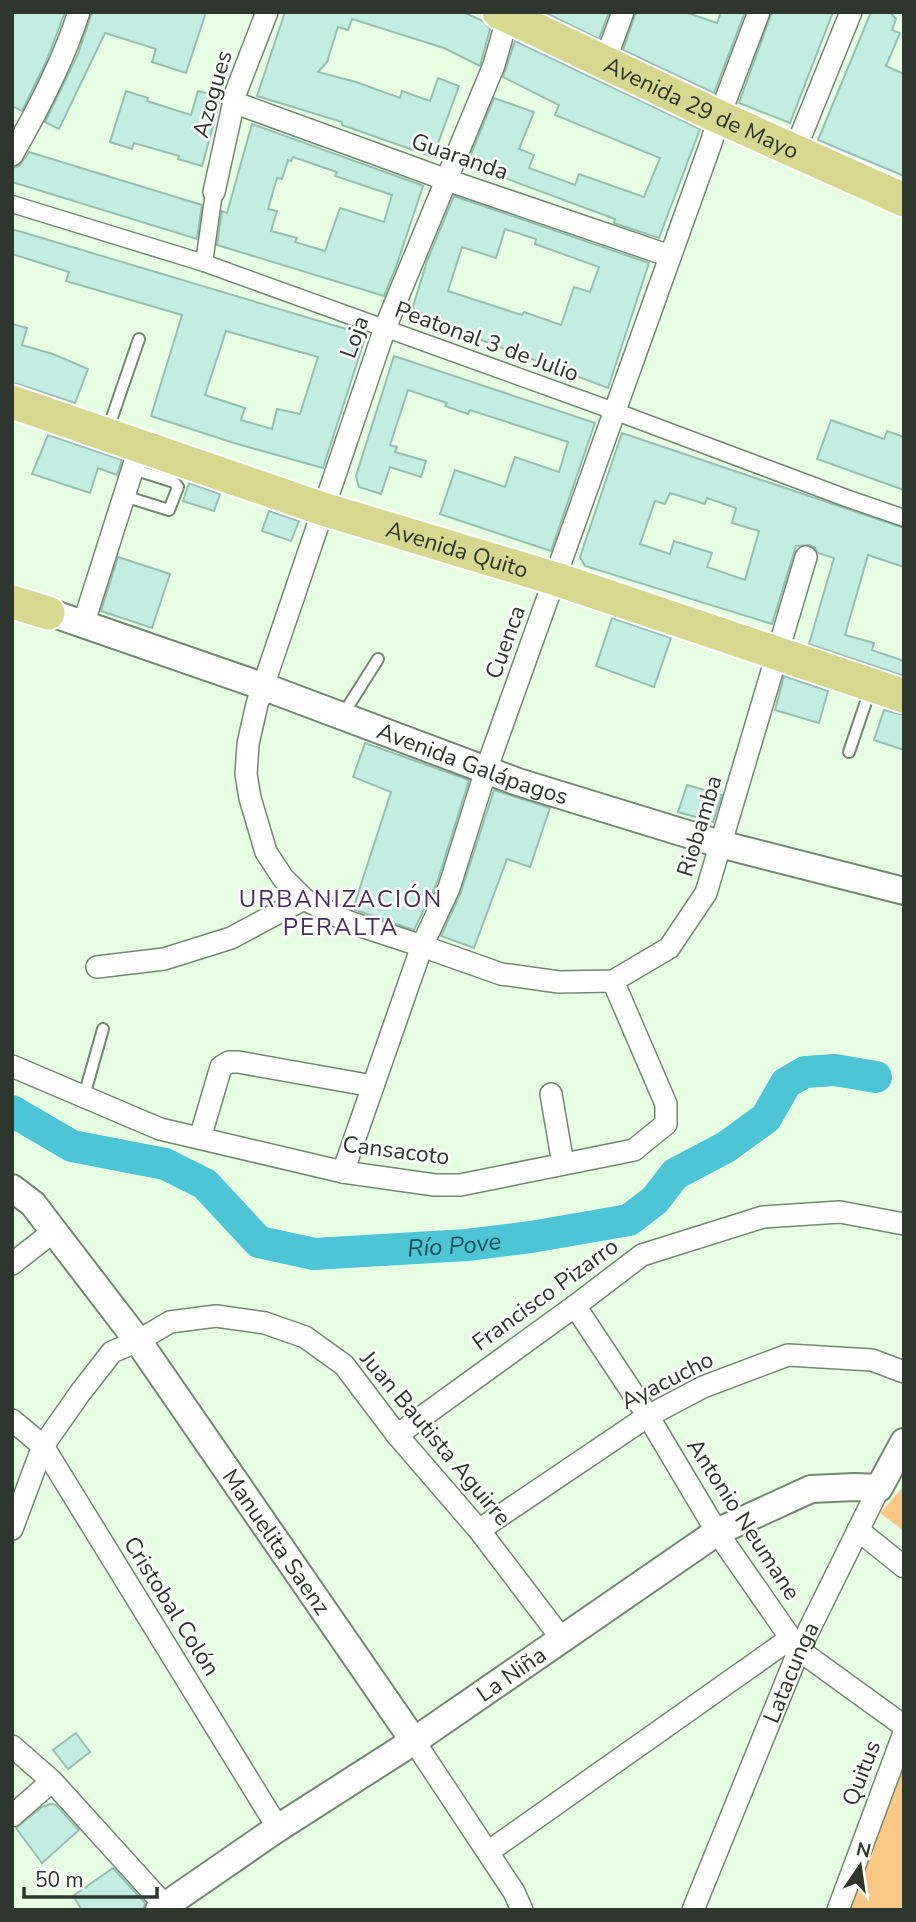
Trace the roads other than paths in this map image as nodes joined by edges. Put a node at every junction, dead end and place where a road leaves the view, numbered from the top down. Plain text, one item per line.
1 (79, 12) edge
2 (267, 12) edge
3 (623, 12) edge
4 (759, 12) edge
5 (851, 12) edge
6 (506, 14) edge
7 (604, 61) junction
8 (233, 102) junction
9 (719, 117) junction
10 (794, 150) junction
11 (12, 155) edge
12 (447, 180) junction
13 (214, 192) joint
14 (904, 200) edge
15 (12, 204) edge
16 (670, 256) junction
17 (204, 263) junction
18 (385, 328) junction
19 (139, 339) dead end
20 (12, 402) edge
21 (614, 411) junction
22 (106, 435) junction
23 (136, 457) junction
24 (124, 496) junction
25 (323, 509) junction
26 (904, 518) edge
27 (806, 557) dead end
28 (556, 579) junction
29 (12, 602) edge
30 (48, 613) joint
31 (83, 625) junction
32 (779, 653) junction
33 (378, 659) dead end
34 (872, 685) junction
35 (262, 686) junction
36 (904, 696) edge
37 (342, 716) junction
38 (849, 752) dead end
39 (486, 770) junction
40 (720, 844) junction
41 (904, 891) edge
42 (303, 899) junction
43 (422, 946) junction
44 (97, 967) dead end
45 (613, 982) junction
46 (103, 1028) dead end
47 (12, 1066) edge
48 (373, 1086) junction
49 (551, 1094) dead end
50 (84, 1096) junction
51 (200, 1138) junction
52 (563, 1164) junction
53 (343, 1172) junction
54 (12, 1188) edge
55 (904, 1224) edge
56 (54, 1231) junction
57 (12, 1264) edge
58 (575, 1306) junction
59 (138, 1341) junction
60 (904, 1372) edge
61 (648, 1416) junction
62 (12, 1420) edge
63 (397, 1435) junction
64 (904, 1442) edge
65 (43, 1446) junction
66 (879, 1488) junction
67 (14, 1518) edge
68 (479, 1530) junction
69 (859, 1530) junction
70 (717, 1532) junction
71 (904, 1567) edge
72 (562, 1639) junction
73 (795, 1644) junction
74 (904, 1726) edge
75 (904, 1733) edge
76 (414, 1741) junction
77 (12, 1746) edge
78 (52, 1781) junction
79 (12, 1816) edge
80 (278, 1828) junction
81 (488, 1852) junction
82 (165, 1908) edge
83 (522, 1910) edge
84 (693, 1910) edge
85 (838, 1910) edge

1 - 11 street
2 - 8 street, Azogues
3 - 7 street
4 - 9 street, Cuenca
5 - 10 street
6 - 7 main road, Avenida 29 de Mayo
6 - 12 street, Loja
7 - 9 main road, Avenida 29 de Mayo
8 - 12 street, Guaranda
8 - 13 street, Azogues
9 - 10 main road, Avenida 29 de Mayo
9 - 16 street, Cuenca
10 - 14 main road, Avenida 29 de Mayo
12 - 16 street, Guaranda
12 - 18 street, Loja
13 - 17 street
15 - 17 street, Peatonal 3 de Julio
16 - 21 street, Cuenca
17 - 18 street, Peatonal 3 de Julio
18 - 21 street, Peatonal 3 de Julio
18 - 25 street, Loja
19 - 22 lane
20 - 22 main road, Avenida Quito
21 - 26 street, Peatonal 3 de Julio
21 - 28 street, Cuenca
22 - 23 main road, Avenida Quito
23 - 24 street
23 - 24 lane
23 - 25 main road, Avenida Quito
24 - 31 street
25 - 28 main road, Avenida Quito
25 - 35 street, Loja
27 - 32 street, Riobamba
28 - 32 main road, Avenida Quito
28 - 39 street, Cuenca
29 - 30 main road
30 - 31 street, Avenida Galápagos
31 - 35 street, Avenida Galápagos
32 - 34 main road, Avenida Quito
32 - 40 street, Riobamba
33 - 37 lane
34 - 36 main road, Avenida Quito
34 - 38 lane
35 - 37 street, Avenida Galápagos
35 - 42 street
37 - 39 street, Avenida Galápagos
39 - 40 street, Avenida Galápagos
39 - 43 street, Cuenca
40 - 41 street, Avenida Galápagos
40 - 45 street, Riobamba
42 - 43 street
42 - 44 street
43 - 45 street
43 - 48 street, Cuenca
45 - 52 street, Cansacoto
46 - 50 lane
47 - 50 street, Cansacoto
48 - 51 street
48 - 53 street, Cuenca
49 - 52 street
50 - 51 street, Cansacoto
51 - 53 street, Cansacoto
52 - 53 street, Cansacoto
54 - 56 street, Manuelita Saenz
55 - 58 street, Francisco Pizarro
56 - 57 street
56 - 59 street, Manuelita Saenz
58 - 61 street, Antonio Neumane
58 - 63 street, Francisco Pizarro
59 - 63 street, Juan Bautista Aguirre
59 - 65 street, Juan Bautista Aguirre
59 - 76 street, Manuelita Saenz
60 - 61 street, Ayacucho
61 - 68 street, Ayacucho
61 - 70 street, Antonio Neumane
62 - 65 street, Cristobal Colón
63 - 68 street, Juan Bautista Aguirre
64 - 66 street, Latacunga
65 - 67 street, Juan Bautista Aguirre
65 - 80 street, Cristobal Colón
66 - 69 street, Latacunga
66 - 70 street, La Niña
68 - 72 street, Juan Bautista Aguirre
69 - 71 street
69 - 73 street, Latacunga
70 - 72 street, La Niña
70 - 73 street, Antonio Neumane
72 - 76 street, La Niña
73 - 74 street, Antonio Neumane
73 - 81 street
73 - 84 street, Latacunga
75 - 85 street, Quitus
76 - 80 street, La Niña
76 - 81 street, Manuelita Saenz
77 - 78 street
78 - 79 street
78 - 82 street
80 - 82 street, La Niña
81 - 83 street, Manuelita Saenz

